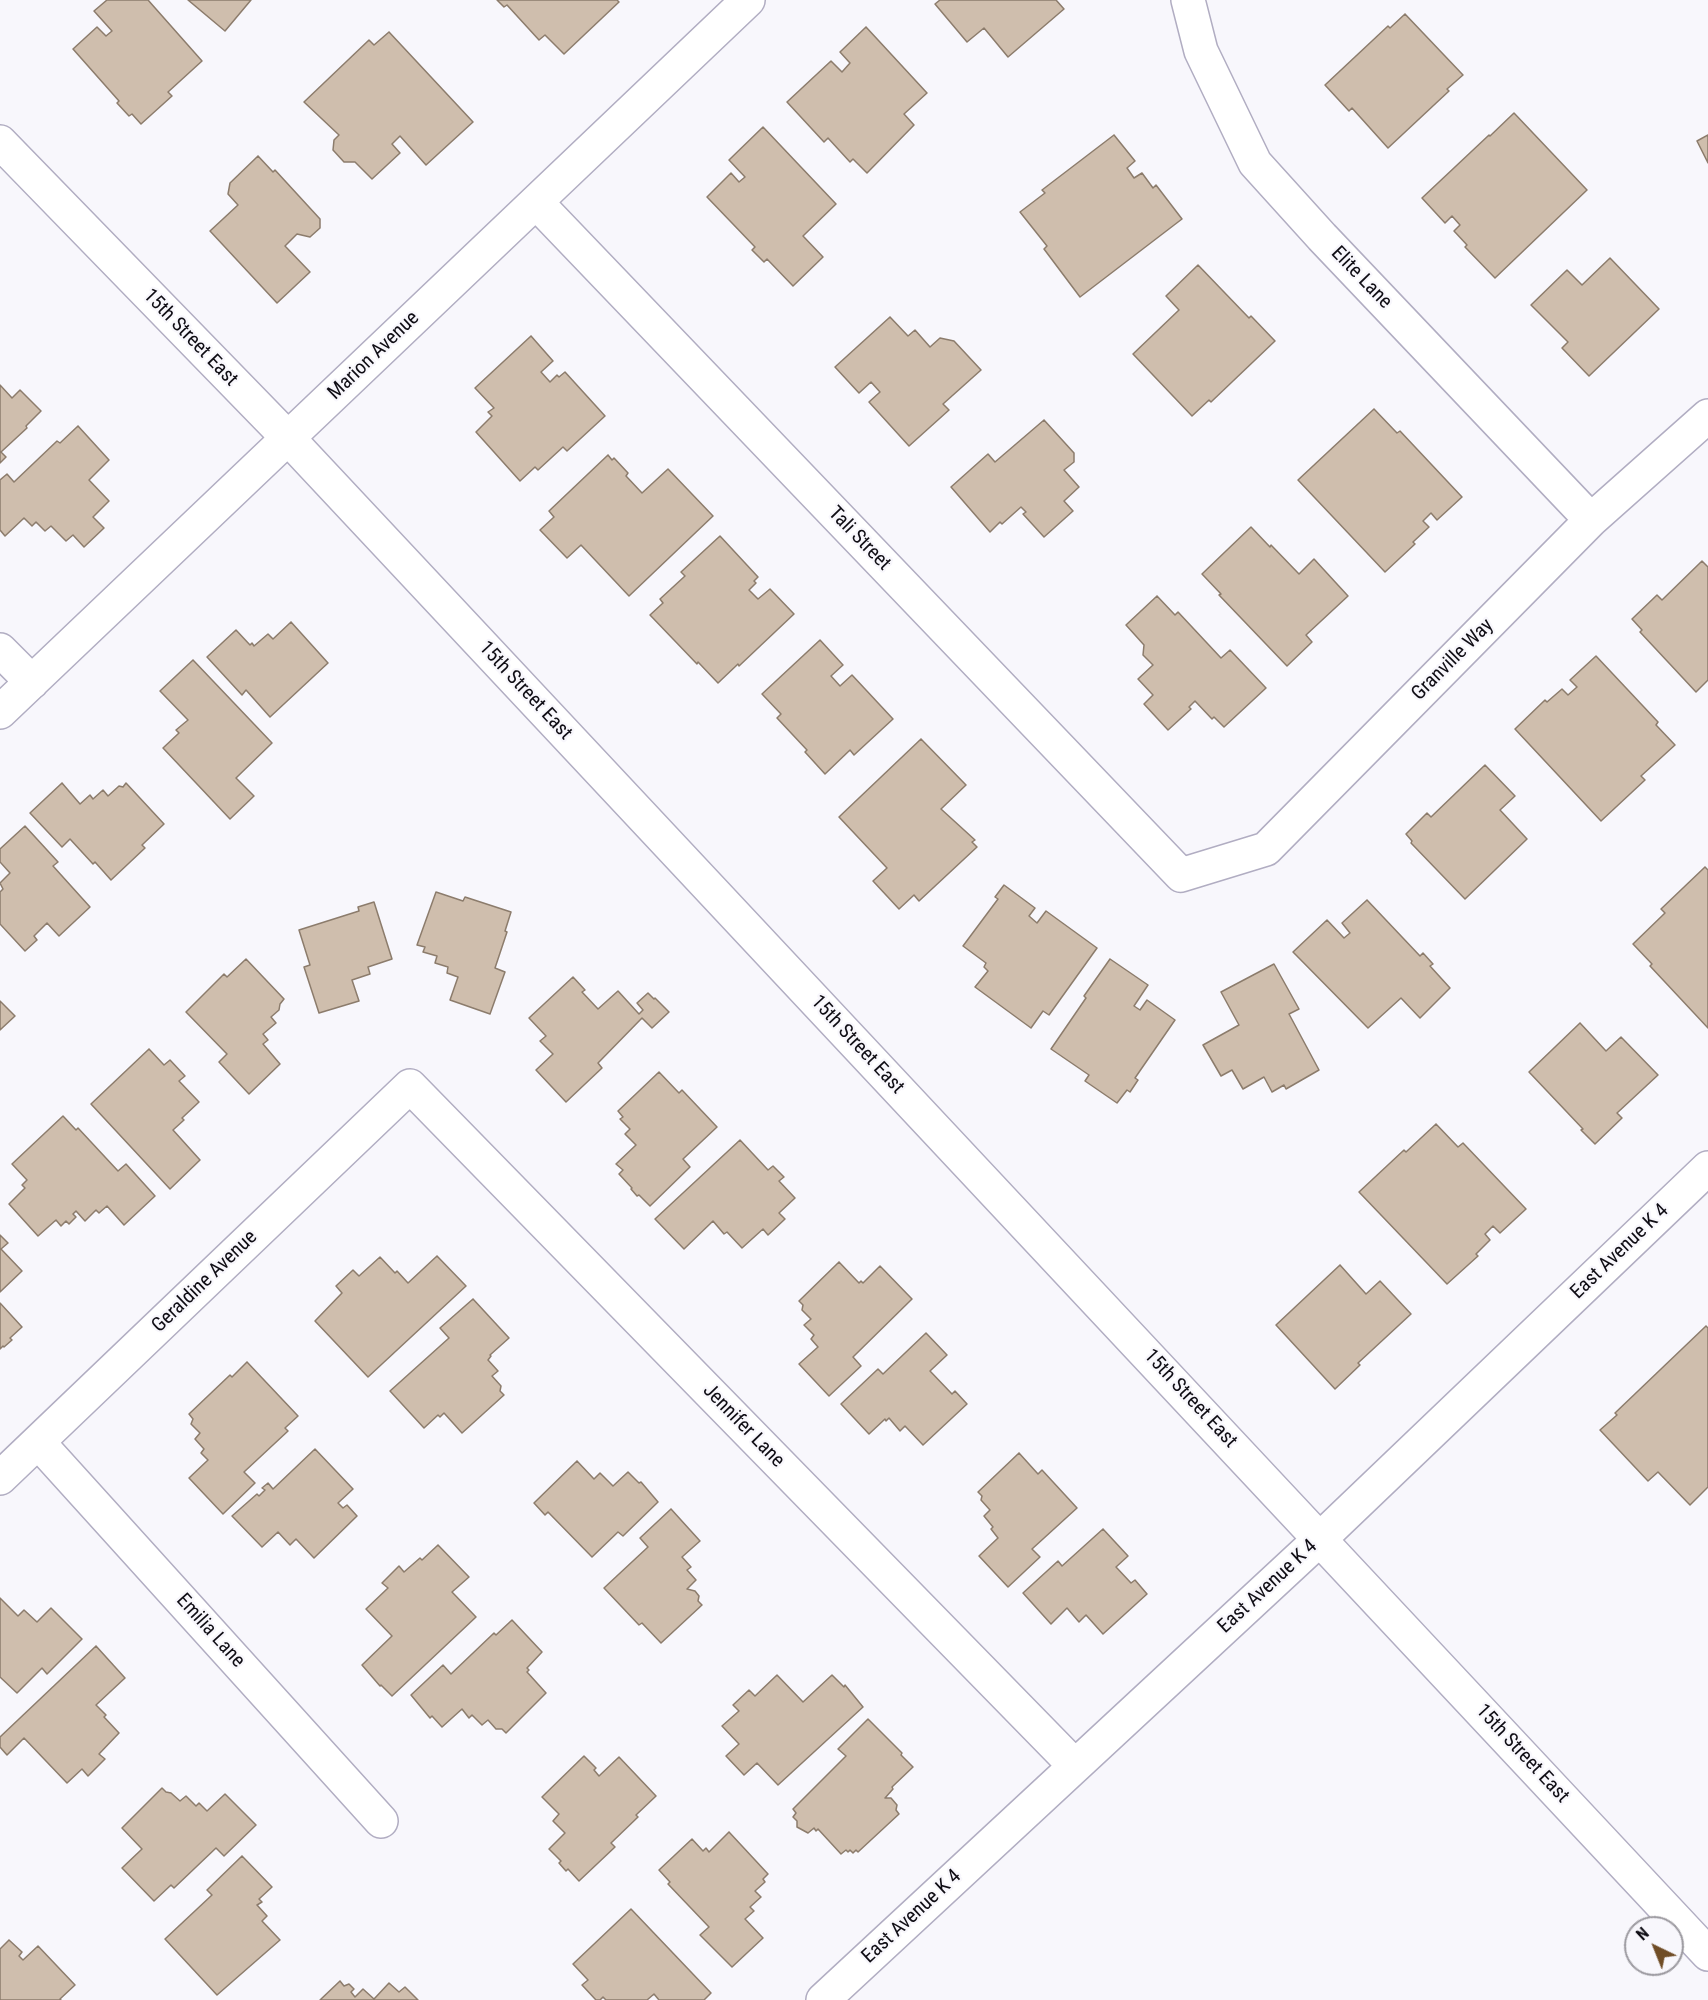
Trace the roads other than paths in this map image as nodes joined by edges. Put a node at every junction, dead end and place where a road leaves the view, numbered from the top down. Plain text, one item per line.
1 (748, 0) edge
2 (1188, 0) edge
3 (0, 142) edge
4 (536, 202) junction
5 (1708, 416) edge
6 (288, 438) junction
7 (1591, 520) junction
8 (0, 650) edge
9 (32, 682) junction
10 (0, 711) edge
11 (1181, 875) joint
12 (410, 1086) joint
13 (1707, 1172) edge
14 (38, 1442) junction
15 (0, 1478) edge
16 (1320, 1539) junction
17 (1076, 1766) junction
18 (381, 1821) dead end
19 (1708, 1954) edge
20 (823, 2000) edge

1 - 4 street, Marion Avenue
2 - 7 street, Elite Lane
3 - 6 street, 15th Street East
4 - 6 street, Marion Avenue
4 - 11 street, Tali Street
5 - 7 street, Granville Way
6 - 9 street, Marion Avenue
6 - 16 street, 15th Street East
7 - 11 street, Granville Way
8 - 9 street
9 - 10 street, Marion Avenue
12 - 14 street, Geraldine Avenue
12 - 17 street, Jennifer Lane
13 - 16 street, East Avenue K 4
14 - 15 street, Geraldine Avenue
14 - 18 street, Emilia Lane
16 - 17 street, East Avenue K 4
16 - 19 street, 15th Street East
17 - 20 street, East Avenue K 4

